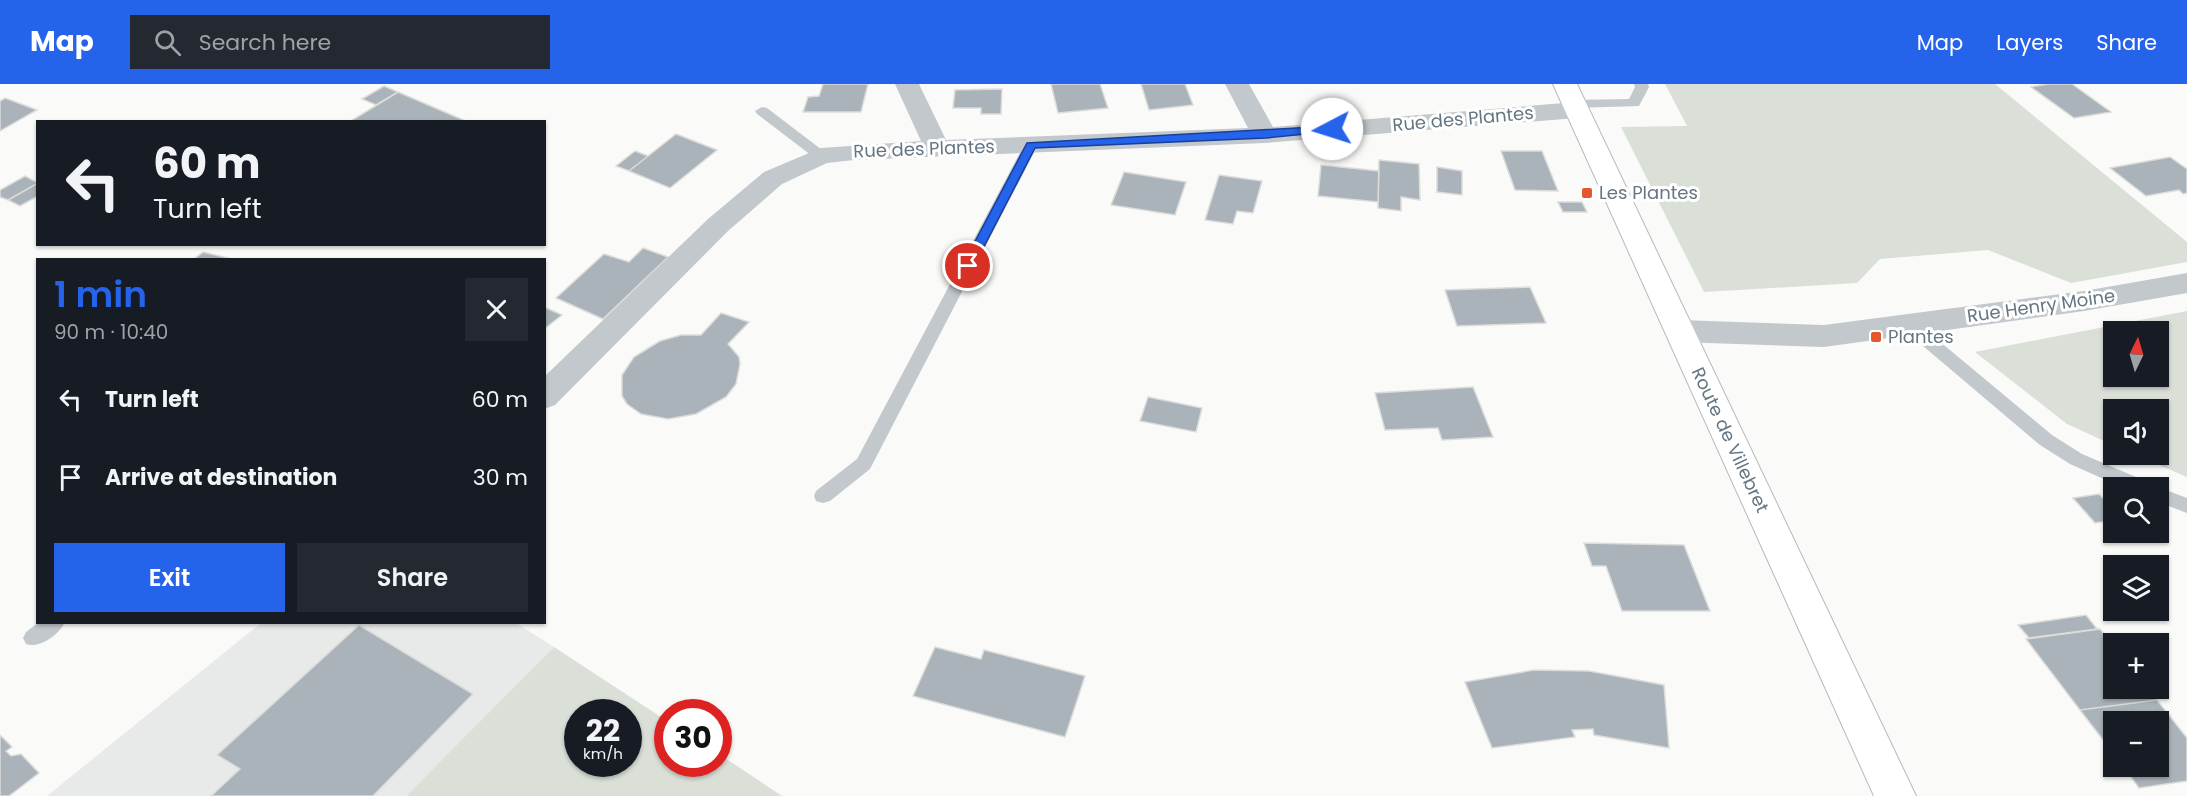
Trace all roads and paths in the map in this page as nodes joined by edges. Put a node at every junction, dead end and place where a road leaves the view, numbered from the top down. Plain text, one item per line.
1 (907, 84) edge
2 (1238, 84) edge
3 (1641, 84) edge
4 (1572, 99) edge
5 (762, 111) dead end
6 (1266, 135) junction
7 (1031, 145) junction
8 (937, 149) junction
9 (821, 156) junction
10 (2187, 284) edge
11 (1909, 324) junction
12 (1680, 332) junction
13 (546, 396) edge
14 (2118, 477) edge
15 (822, 496) dead end
16 (2169, 499) edge
17 (2187, 506) edge
18 (52, 624) edge
19 (33, 638) dead end
20 (1895, 796) edge

1 - 8 street
2 - 6 street
3 - 4 lane
4 - 6 street, Rue des Plantes
4 - 12 main road, Route de Villebret
5 - 9 lane
6 - 7 street, Rue des Plantes
7 - 8 street, Rue des Plantes
7 - 15 lane
8 - 9 street, Rue des Plantes
9 - 13 street, Rue des Plantes
10 - 11 street, Rue Henry Moine
11 - 12 street, Rue Henry Moine
11 - 14 lane
12 - 20 main road, Route de Villebret
16 - 17 lane
18 - 19 lane

